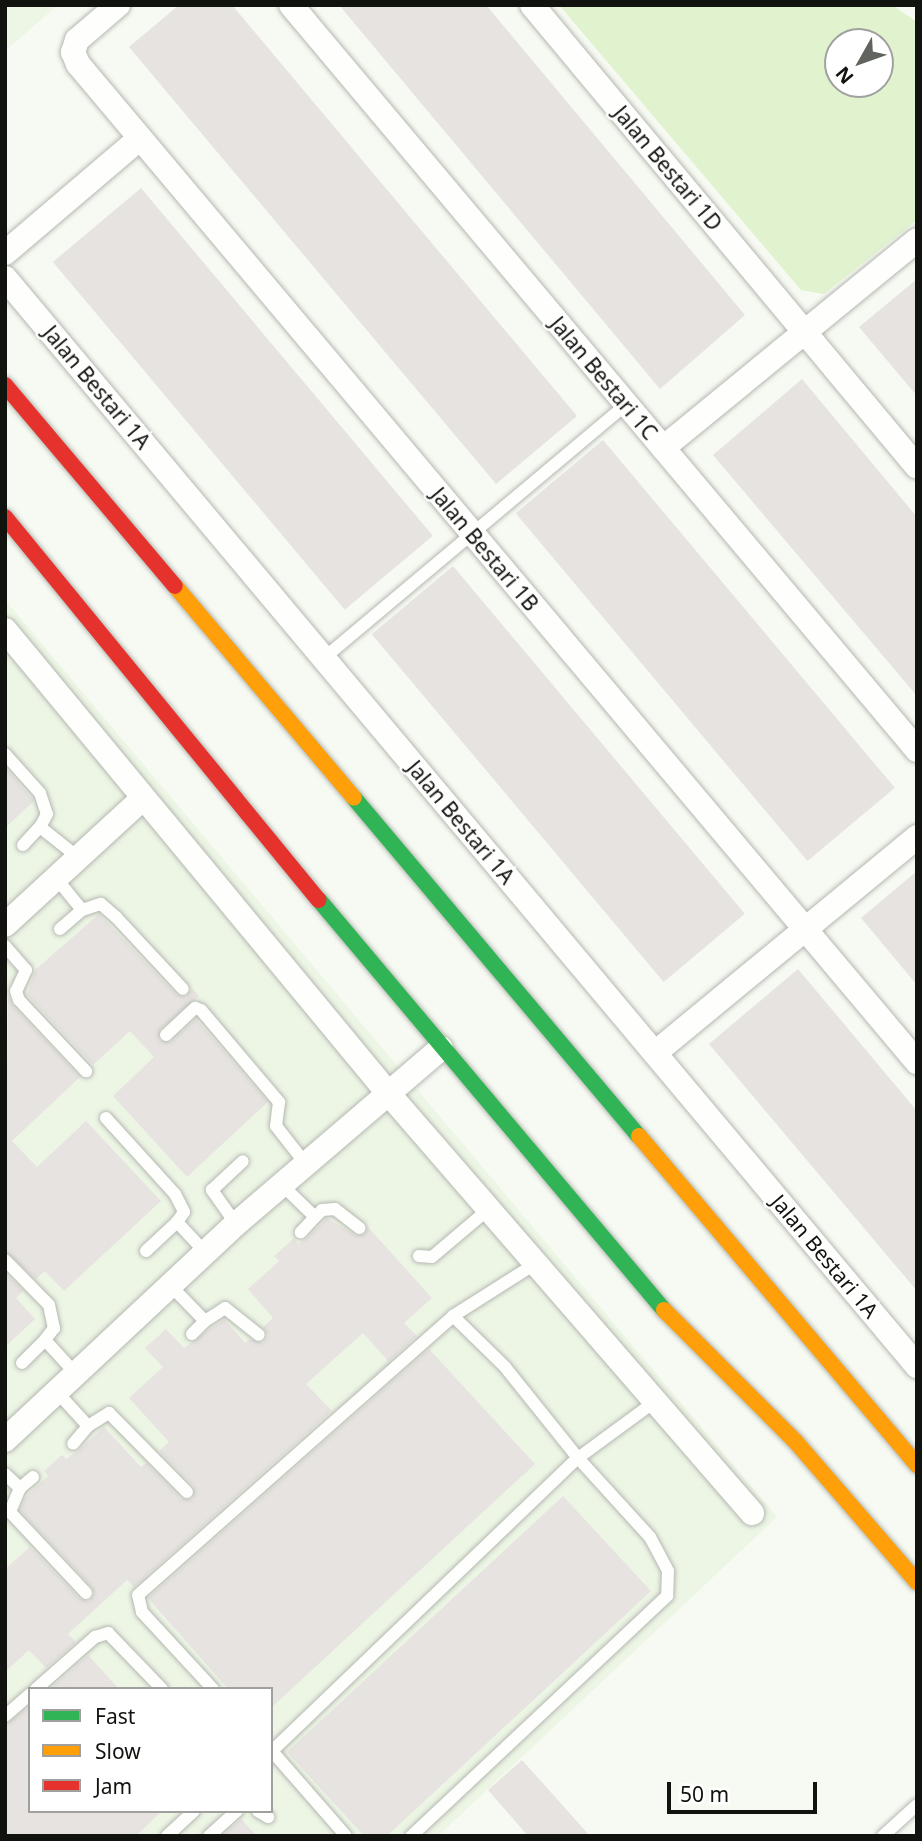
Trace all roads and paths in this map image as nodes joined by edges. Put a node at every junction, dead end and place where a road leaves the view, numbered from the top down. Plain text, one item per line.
1 (118, 5) edge
2 (291, 5) edge
3 (532, 5) edge
4 (140, 138) junction
5 (917, 240) edge
6 (5, 253) edge
7 (5, 278) edge
8 (803, 331) junction
9 (5, 385) edge
10 (627, 404) junction
11 (663, 448) junction
12 (917, 467) edge
13 (5, 517) edge
14 (472, 533) junction
15 (7, 634) edge
16 (324, 658) junction
17 (917, 750) edge
18 (5, 754) edge
19 (142, 799) junction
20 (40, 827) junction
21 (917, 837) edge
22 (23, 845) dead end
23 (79, 858) junction
24 (56, 878) junction
25 (82, 910) junction
26 (7, 920) edge
27 (60, 929) dead end
28 (804, 929) junction
29 (5, 946) edge
30 (183, 989) dead end
31 (166, 1035) dead end
32 (441, 1048) junction
33 (655, 1053) junction
34 (917, 1062) edge
35 (86, 1071) dead end
36 (388, 1093) junction
37 (106, 1118) dead end
38 (243, 1161) dead end
39 (304, 1163) junction
40 (281, 1184) junction
41 (491, 1208) junction
42 (315, 1217) junction
43 (177, 1222) junction
44 (236, 1224) junction
45 (359, 1228) dead end
46 (301, 1232) dead end
47 (146, 1251) dead end
48 (205, 1252) junction
49 (419, 1256) dead end
50 (5, 1260) edge
51 (539, 1262) junction
52 (170, 1285) junction
53 (453, 1316) junction
54 (205, 1321) junction
55 (192, 1334) dead end
56 (259, 1335) dead end
57 (45, 1340) junction
58 (22, 1363) dead end
59 (917, 1366) edge
60 (76, 1374) junction
61 (57, 1392) junction
62 (657, 1400) junction
63 (88, 1426) junction
64 (5, 1440) edge
65 (73, 1444) dead end
66 (578, 1458) junction
67 (917, 1465) edge
68 (5, 1474) edge
69 (33, 1477) dead end
70 (20, 1488) junction
71 (187, 1492) dead end
72 (752, 1513) dead end
73 (917, 1581) edge
74 (86, 1593) dead end
75 (38, 1687) edge
76 (160, 1687) edge
77 (212, 1687) edge
78 (28, 1696) edge
79 (5, 1716) edge
80 (273, 1749) edge
81 (273, 1753) edge
82 (917, 1805) edge
83 (192, 1813) edge
84 (235, 1813) edge
85 (167, 1836) edge
86 (209, 1836) edge
87 (346, 1836) edge
88 (411, 1836) edge
89 (883, 1836) edge

1 - 4 street, Jalan Bestari 1B
2 - 10 street, Jalan Bestari 1C
3 - 8 street, Jalan Bestari 1D
4 - 6 street
4 - 14 street, Jalan Bestari 1B
5 - 8 street
7 - 16 street, Jalan Bestari 1A
8 - 11 street
8 - 12 street, Jalan Bestari 1D
9 - 67 street
10 - 11 street, Jalan Bestari 1C
10 - 14 lane
11 - 17 street, Jalan Bestari 1C
13 - 32 street
14 - 16 lane
14 - 28 street, Jalan Bestari 1B
15 - 19 street
16 - 33 street, Jalan Bestari 1A
18 - 20 lane
19 - 23 street
19 - 36 street
20 - 22 lane
20 - 23 lane
21 - 28 street
23 - 24 street
24 - 25 lane
24 - 26 street
25 - 27 lane
25 - 30 lane
28 - 33 street
28 - 34 street, Jalan Bestari 1B
29 - 35 lane
31 - 39 lane
32 - 36 street
32 - 73 street
33 - 59 street, Jalan Bestari 1A
36 - 39 street
36 - 41 street
37 - 43 lane
38 - 44 lane
39 - 40 street
40 - 42 lane
40 - 44 street
41 - 49 lane
41 - 51 street
42 - 45 lane
42 - 46 lane
43 - 47 lane
43 - 48 lane
44 - 48 street
48 - 52 street
50 - 57 lane
51 - 53 lane
51 - 62 street
52 - 54 lane
52 - 60 street
53 - 66 lane
53 - 77 lane
54 - 55 lane
54 - 56 lane
57 - 58 lane
57 - 60 lane
60 - 61 street
61 - 63 lane
61 - 64 street
62 - 66 lane
62 - 72 street
63 - 65 lane
63 - 71 lane
66 - 80 lane
66 - 88 lane
68 - 70 lane
69 - 70 lane
70 - 74 lane
75 - 76 lane
78 - 79 lane
81 - 87 lane
82 - 89 lane
83 - 85 lane
84 - 86 lane

